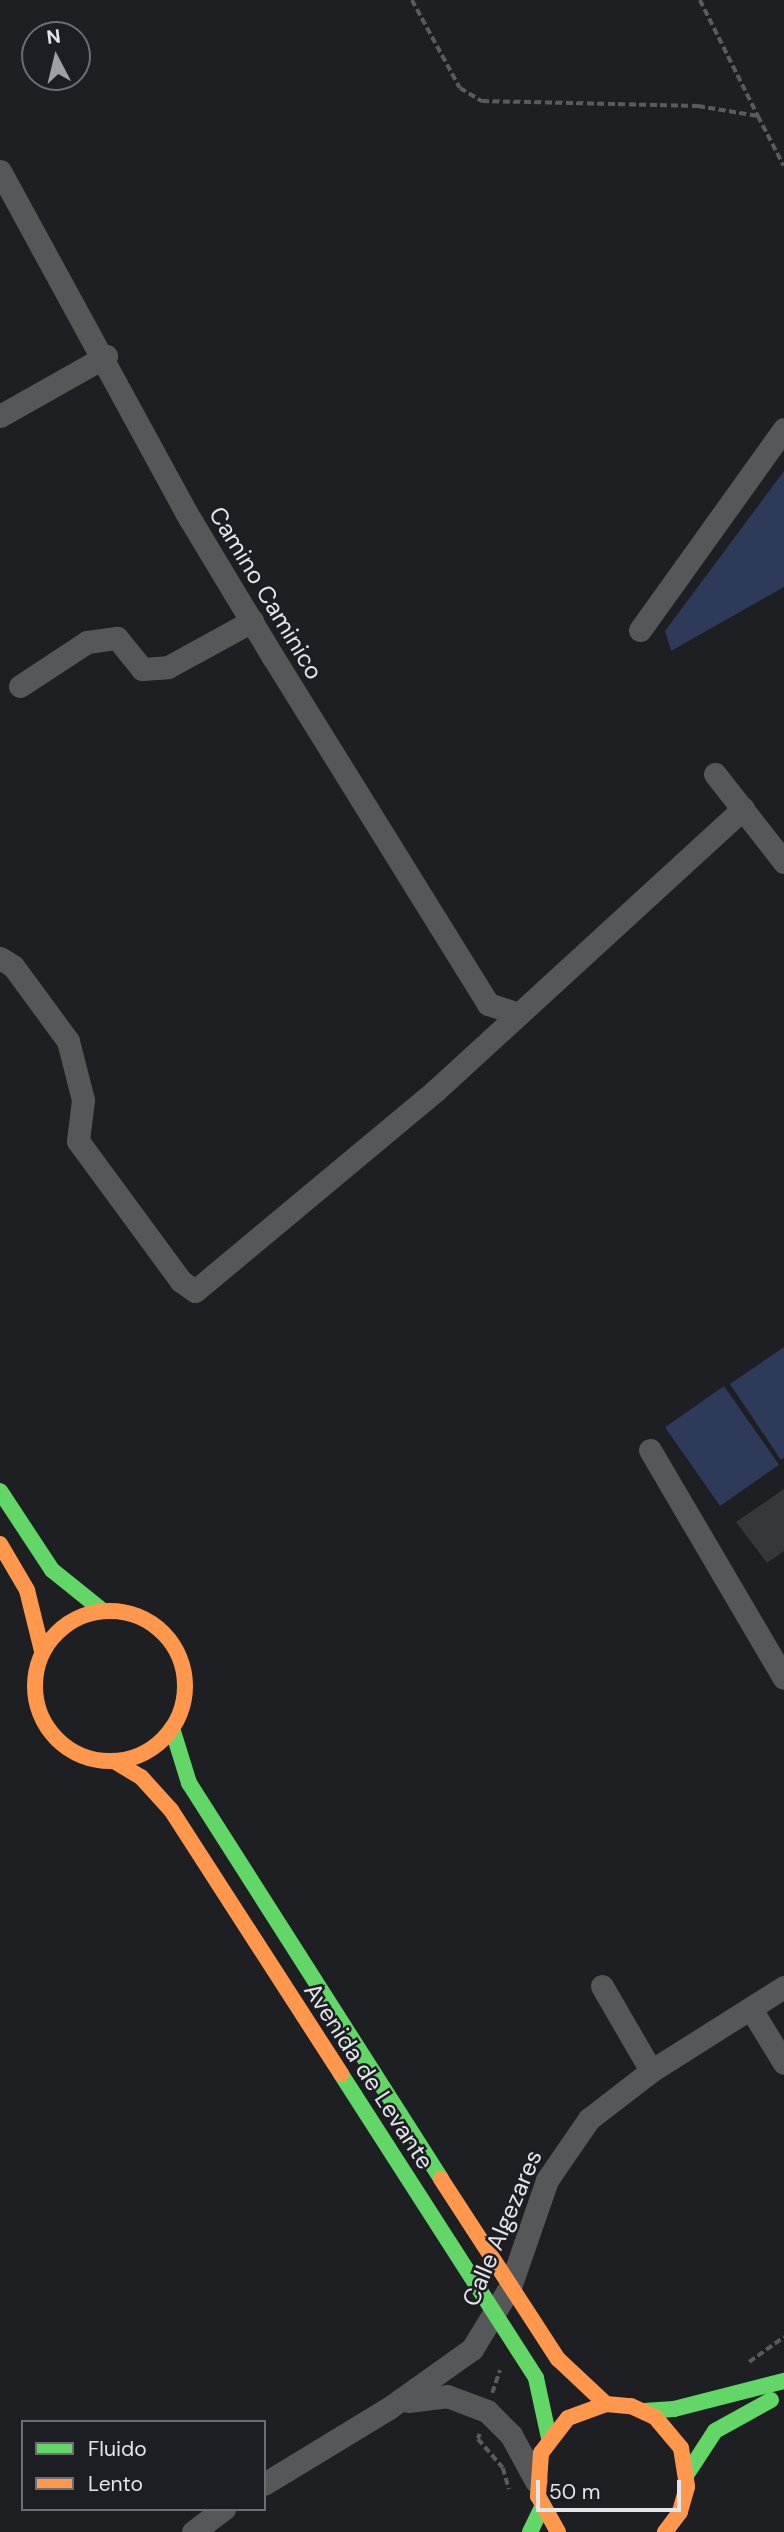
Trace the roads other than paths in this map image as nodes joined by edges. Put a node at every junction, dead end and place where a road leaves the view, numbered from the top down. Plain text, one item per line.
1 (0, 171) edge
2 (106, 356) junction
3 (0, 416) edge
4 (784, 429) edge
5 (252, 621) junction
6 (640, 630) dead end
7 (20, 686) dead end
8 (715, 774) dead end
9 (743, 809) junction
10 (784, 862) edge
11 (0, 958) edge
12 (519, 1014) junction
13 (650, 1450) dead end
14 (0, 1491) edge
15 (0, 1544) edge
16 (103, 1611) junction
17 (43, 1651) junction
18 (784, 1678) edge
19 (172, 1728) junction
20 (114, 1761) junction
21 (603, 1986) dead end
22 (784, 1987) edge
23 (751, 2009) junction
24 (784, 2063) edge
25 (651, 2071) junction
26 (510, 2287) junction
27 (496, 2314) junction
28 (784, 2381) edge
29 (784, 2393) edge
30 (606, 2404) junction
31 (389, 2408) junction
32 (644, 2411) junction
33 (549, 2438) junction
34 (687, 2474) junction
35 (266, 2483) edge
36 (537, 2484) junction
37 (542, 2507) junction
38 (221, 2511) edge
39 (680, 2512) junction
40 (193, 2532) edge
41 (530, 2532) edge
42 (558, 2532) edge
43 (665, 2532) edge
44 (684, 2532) edge

1 - 2 street, Camino Caminico
2 - 3 street
2 - 5 street, Camino Caminico
4 - 6 street
5 - 7 street
5 - 12 street, Camino Caminico
8 - 9 street
9 - 10 street
9 - 12 street
11 - 12 street
13 - 18 street
14 - 16 main road
15 - 17 main road
16 - 17 main road
16 - 19 main road
17 - 20 main road
19 - 20 main road
19 - 26 main road, Avenida de Levante
20 - 27 main road, Avenida de Levante
21 - 25 street
22 - 23 street, Calle Algezares
23 - 24 street
23 - 25 street, Calle Algezares
25 - 26 street, Calle Algezares
26 - 27 street, Calle Algezares
26 - 30 main road, Avenida de Levante
27 - 31 street, Calle Algezares
27 - 33 main road, Avenida de Levante
28 - 32 main road
29 - 34 main road
30 - 32 main road
30 - 33 main road
31 - 35 street, Calle Algezares
31 - 36 street
32 - 34 main road
33 - 36 main road
34 - 39 main road
36 - 37 main road
37 - 41 main road
37 - 42 main road
38 - 40 street
39 - 43 main road
39 - 44 main road

